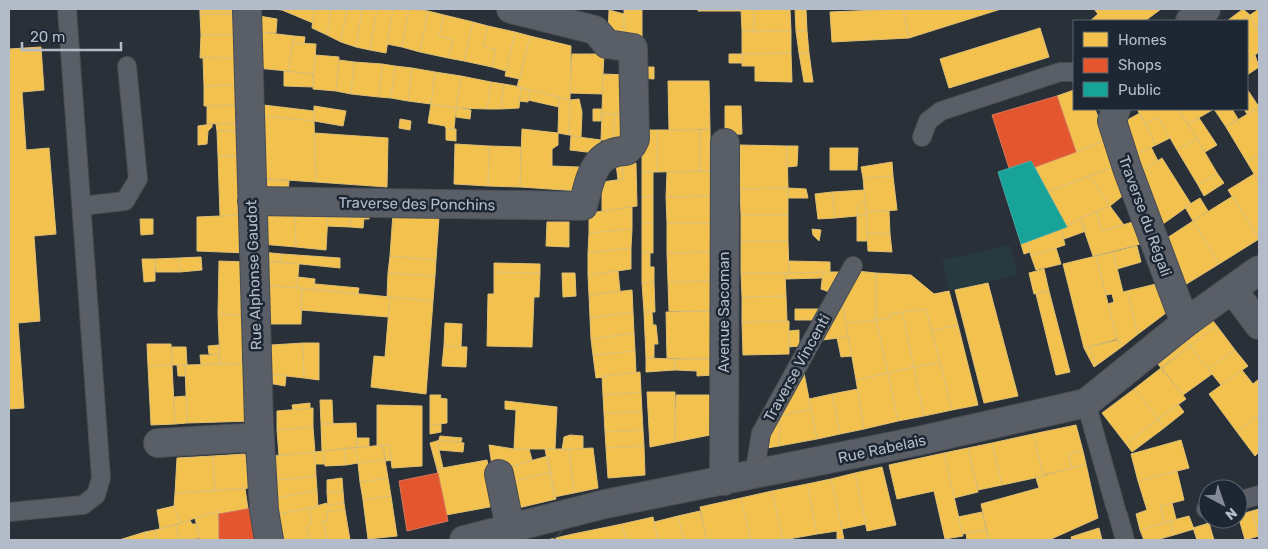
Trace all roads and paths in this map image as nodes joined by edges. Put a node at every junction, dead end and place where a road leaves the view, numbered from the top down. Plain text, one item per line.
1 (67, 9) edge
2 (247, 9) edge
3 (512, 9) edge
4 (1206, 9) edge
5 (1191, 20) edge
6 (127, 66) dead end
7 (1073, 72) edge
8 (1116, 110) edge
9 (922, 137) dead end
10 (725, 144) dead end
11 (252, 201) junction
12 (82, 206) junction
13 (853, 266) dead end
14 (1259, 270) edge
15 (1232, 289) junction
16 (1185, 323) junction
17 (1259, 325) edge
18 (1086, 403) junction
19 (260, 437) junction
20 (158, 443) dead end
21 (499, 474) dead end
22 (754, 475) junction
23 (724, 481) junction
24 (9, 512) edge
25 (510, 528) junction
26 (269, 540) edge
27 (464, 540) edge
28 (1125, 540) edge

1 - 12 lane
2 - 11 street, Rue Alphonse Gaudot
3 - 11 street, Traverse des Ponchins
4 - 5 street
6 - 12 lane
7 - 9 lane
8 - 16 street, Traverse du Régali
10 - 23 street, Avenue Sacoman
11 - 19 street, Rue Alphonse Gaudot
12 - 24 lane
13 - 22 lane, Traverse Vincenti
14 - 15 street, Rue Rabelais
15 - 16 street, Rue Rabelais
15 - 17 street
16 - 18 street, Rue Rabelais
18 - 22 street, Rue Rabelais
18 - 28 lane
19 - 20 street
19 - 26 street, Rue Alphonse Gaudot
21 - 25 street
22 - 23 street, Rue Rabelais
23 - 25 street, Rue Rabelais
25 - 27 street, Rue Rabelais

